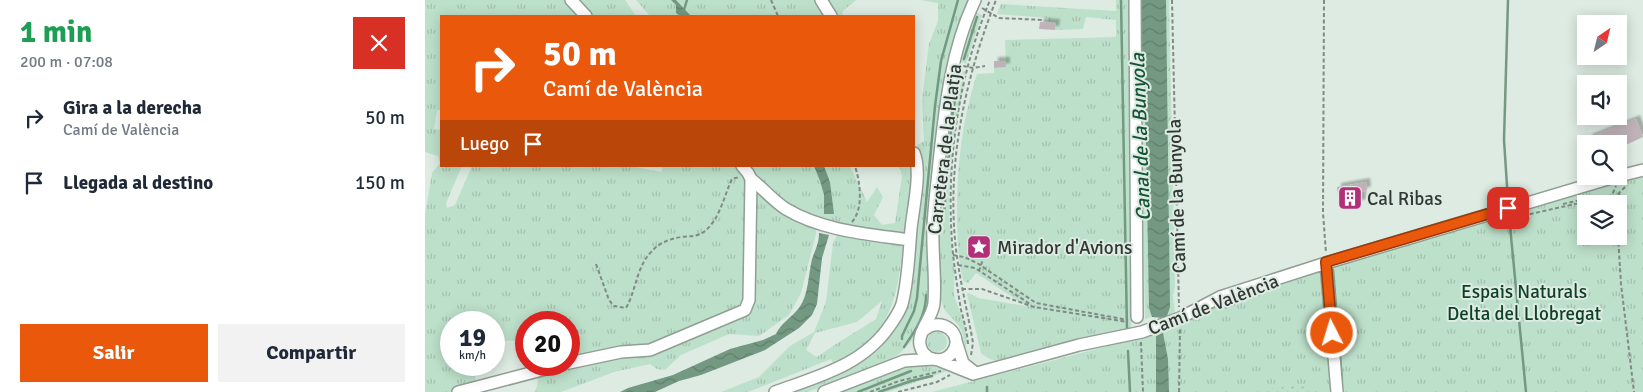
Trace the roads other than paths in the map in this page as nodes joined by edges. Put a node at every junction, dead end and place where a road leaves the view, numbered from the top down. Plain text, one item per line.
1 (571, 0) edge
2 (821, 0) edge
3 (1135, 0) edge
4 (974, 2) edge
5 (584, 15) edge
6 (830, 15) edge
7 (915, 159) edge
8 (743, 167) edge
9 (1643, 170) edge
10 (1627, 174) edge
11 (751, 179) junction
12 (1587, 185) edge
13 (910, 240) junction
14 (1326, 262) junction
15 (934, 302) junction
16 (1141, 326) junction
17 (922, 333) junction
18 (953, 335) junction
19 (936, 360) junction
20 (580, 361) edge
21 (897, 363) junction
22 (979, 372) junction
23 (519, 376) edge
24 (458, 392) edge
25 (775, 392) edge
26 (824, 392) edge
27 (1337, 392) edge

1 - 5 street
2 - 6 street
3 - 16 street, Camí de la Bunyola
4 - 15 street, Carretera de la Platja
7 - 13 street
8 - 11 street
9 - 10 street, Camí de València
11 - 13 street
11 - 20 street
12 - 14 street, Camí de València
13 - 25 street
14 - 16 street, Camí de València
14 - 27 street
15 - 17 street, Carretera de la Platja
15 - 18 street, Carretera de la Platja
16 - 22 street, Camí de València
17 - 18 street
17 - 19 street
17 - 21 street, Carretera de la Platja
18 - 19 street
18 - 22 street
19 - 21 street, Carretera de la Platja
19 - 22 street, Camí de València
21 - 26 street, Carretera de la Platja
23 - 24 street

